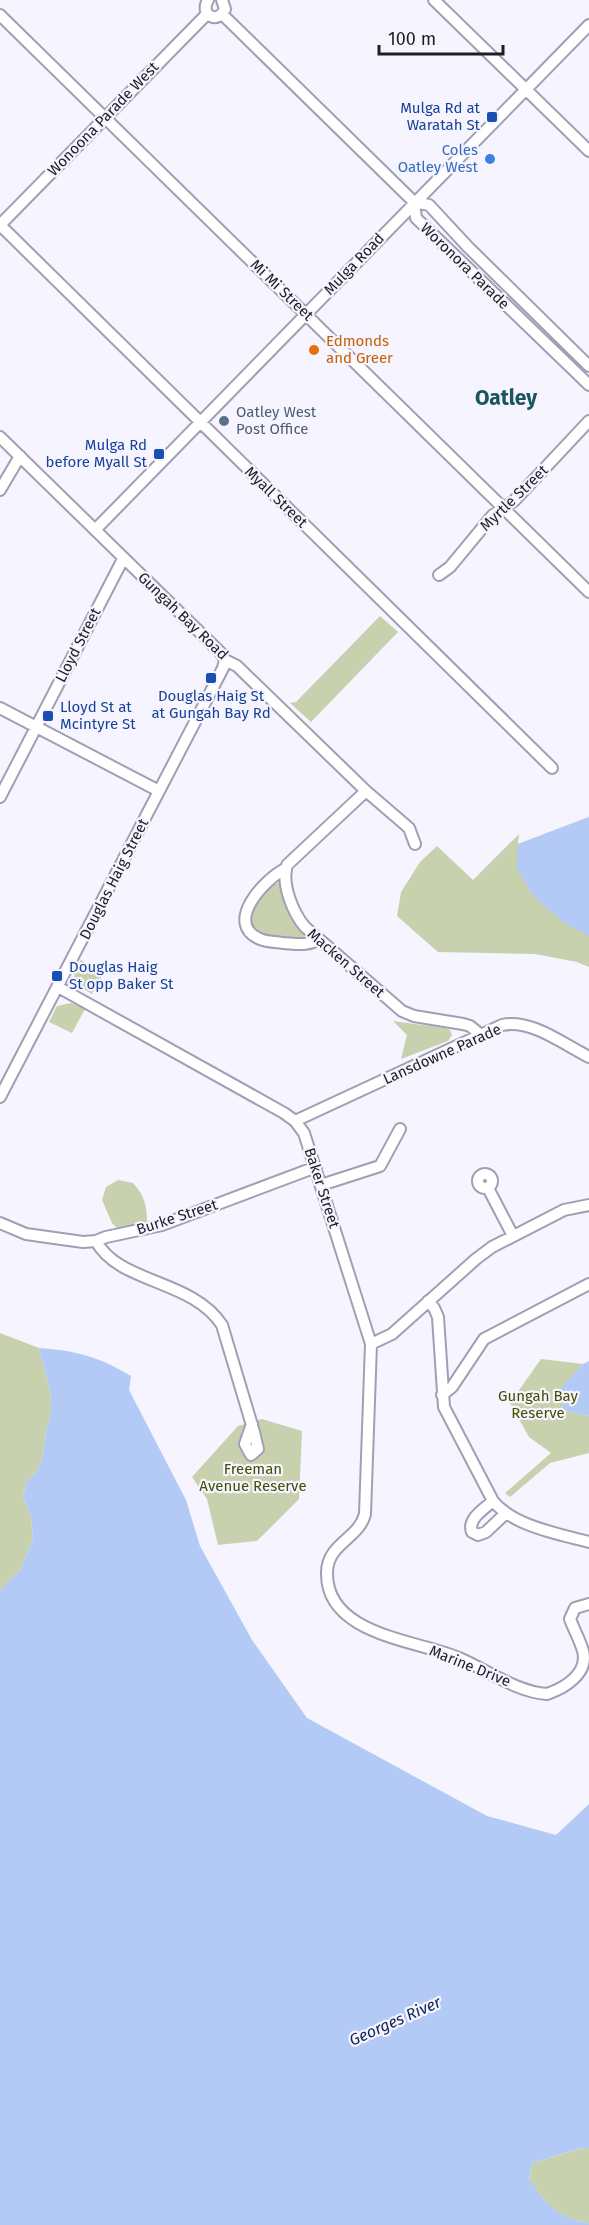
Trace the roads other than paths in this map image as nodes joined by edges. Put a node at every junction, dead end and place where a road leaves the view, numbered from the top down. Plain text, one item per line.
1 (208, 0) edge
2 (222, 0) edge
3 (434, 0) edge
4 (207, 14) junction
5 (0, 15) edge
6 (223, 15) junction
7 (589, 25) edge
8 (526, 88) junction
9 (105, 117) junction
10 (589, 151) edge
11 (414, 202) junction
12 (0, 225) edge
13 (468, 247) junction
14 (457, 258) junction
15 (526, 304) junction
16 (306, 314) junction
17 (516, 315) junction
18 (562, 339) junction
19 (552, 350) junction
20 (589, 366) edge
21 (589, 385) edge
22 (589, 421) edge
23 (200, 423) junction
24 (0, 437) edge
25 (20, 456) junction
26 (0, 490) edge
27 (503, 508) junction
28 (95, 530) junction
29 (123, 559) junction
30 (439, 575) dead end
31 (589, 592) edge
32 (225, 660) junction
33 (0, 708) edge
34 (36, 727) junction
35 (552, 768) dead end
36 (159, 791) junction
37 (366, 791) junction
38 (0, 796) edge
39 (415, 844) dead end
40 (285, 869) junction
41 (319, 940) junction
42 (58, 987) junction
43 (481, 1035) junction
44 (589, 1057) edge
45 (4, 1079) edge
46 (0, 1097) edge
47 (295, 1121) junction
48 (400, 1129) dead end
49 (316, 1167) junction
50 (321, 1185) junction
51 (488, 1188) dead end
52 (589, 1205) edge
53 (0, 1222) edge
54 (513, 1236) junction
55 (96, 1241) junction
56 (589, 1284) edge
57 (428, 1301) junction
58 (371, 1344) junction
59 (442, 1395) junction
60 (252, 1424) dead end
61 (493, 1501) junction
62 (505, 1514) junction
63 (361, 1524) joint
64 (589, 1542) edge
65 (589, 1604) edge

1 - 4 street
2 - 6 street
3 - 8 street
4 - 6 street
4 - 9 street, Wonoona Parade West
5 - 9 street, Mi Mi Street
6 - 11 street, Woronora Parade
7 - 8 street, Mulga Road
8 - 10 street
8 - 11 street, Mulga Road
9 - 12 street, Wonoona Parade West
9 - 16 street, Mi Mi Street
11 - 13 street
11 - 14 street, Woronora Parade
11 - 16 street, Mulga Road
12 - 23 street, Myall Street
13 - 14 street
13 - 15 street
14 - 17 street, Woronora Parade
15 - 17 street
15 - 18 street
16 - 23 street, Mulga Road
16 - 27 street, Mi Mi Street
17 - 19 street, Woronora Parade
18 - 19 street
18 - 20 street
19 - 21 street, Woronora Parade
22 - 27 street, Myrtle Street
23 - 28 street, Mulga Road
23 - 35 street, Myall Street
24 - 25 street, Gungah Bay Road
25 - 26 street
25 - 28 street, Gungah Bay Road
27 - 30 street, Myrtle Street
27 - 31 street, Mi Mi Street
28 - 29 street, Gungah Bay Road
29 - 32 street, Gungah Bay Road
29 - 34 street, Lloyd Street
32 - 36 street, Douglas Haig Street
32 - 37 street, Gungah Bay Road
33 - 34 street
34 - 36 street
34 - 38 street, Lloyd Street
36 - 42 street, Douglas Haig Street
37 - 39 street, Gungah Bay Road
37 - 40 street
40 - 41 street, Macken Street
40 - 41 street
41 - 43 street, Macken Street
42 - 45 street, Douglas Haig Street
42 - 47 street, Baker Street
43 - 44 street, Lansdowne Parade
43 - 47 street, Lansdowne Parade
45 - 46 street, Douglas Haig Street
47 - 49 street, Baker Street
48 - 50 street
49 - 50 street, Baker Street
49 - 55 street, Burke Street
50 - 58 street, Baker Street
51 - 54 street
52 - 54 street
53 - 55 street, Burke Street
54 - 57 street
55 - 60 street
56 - 59 street
57 - 58 street
57 - 59 street
58 - 63 street, Baker Street
59 - 61 street
61 - 62 street
61 - 62 street
62 - 64 street
63 - 65 street, Marine Drive

